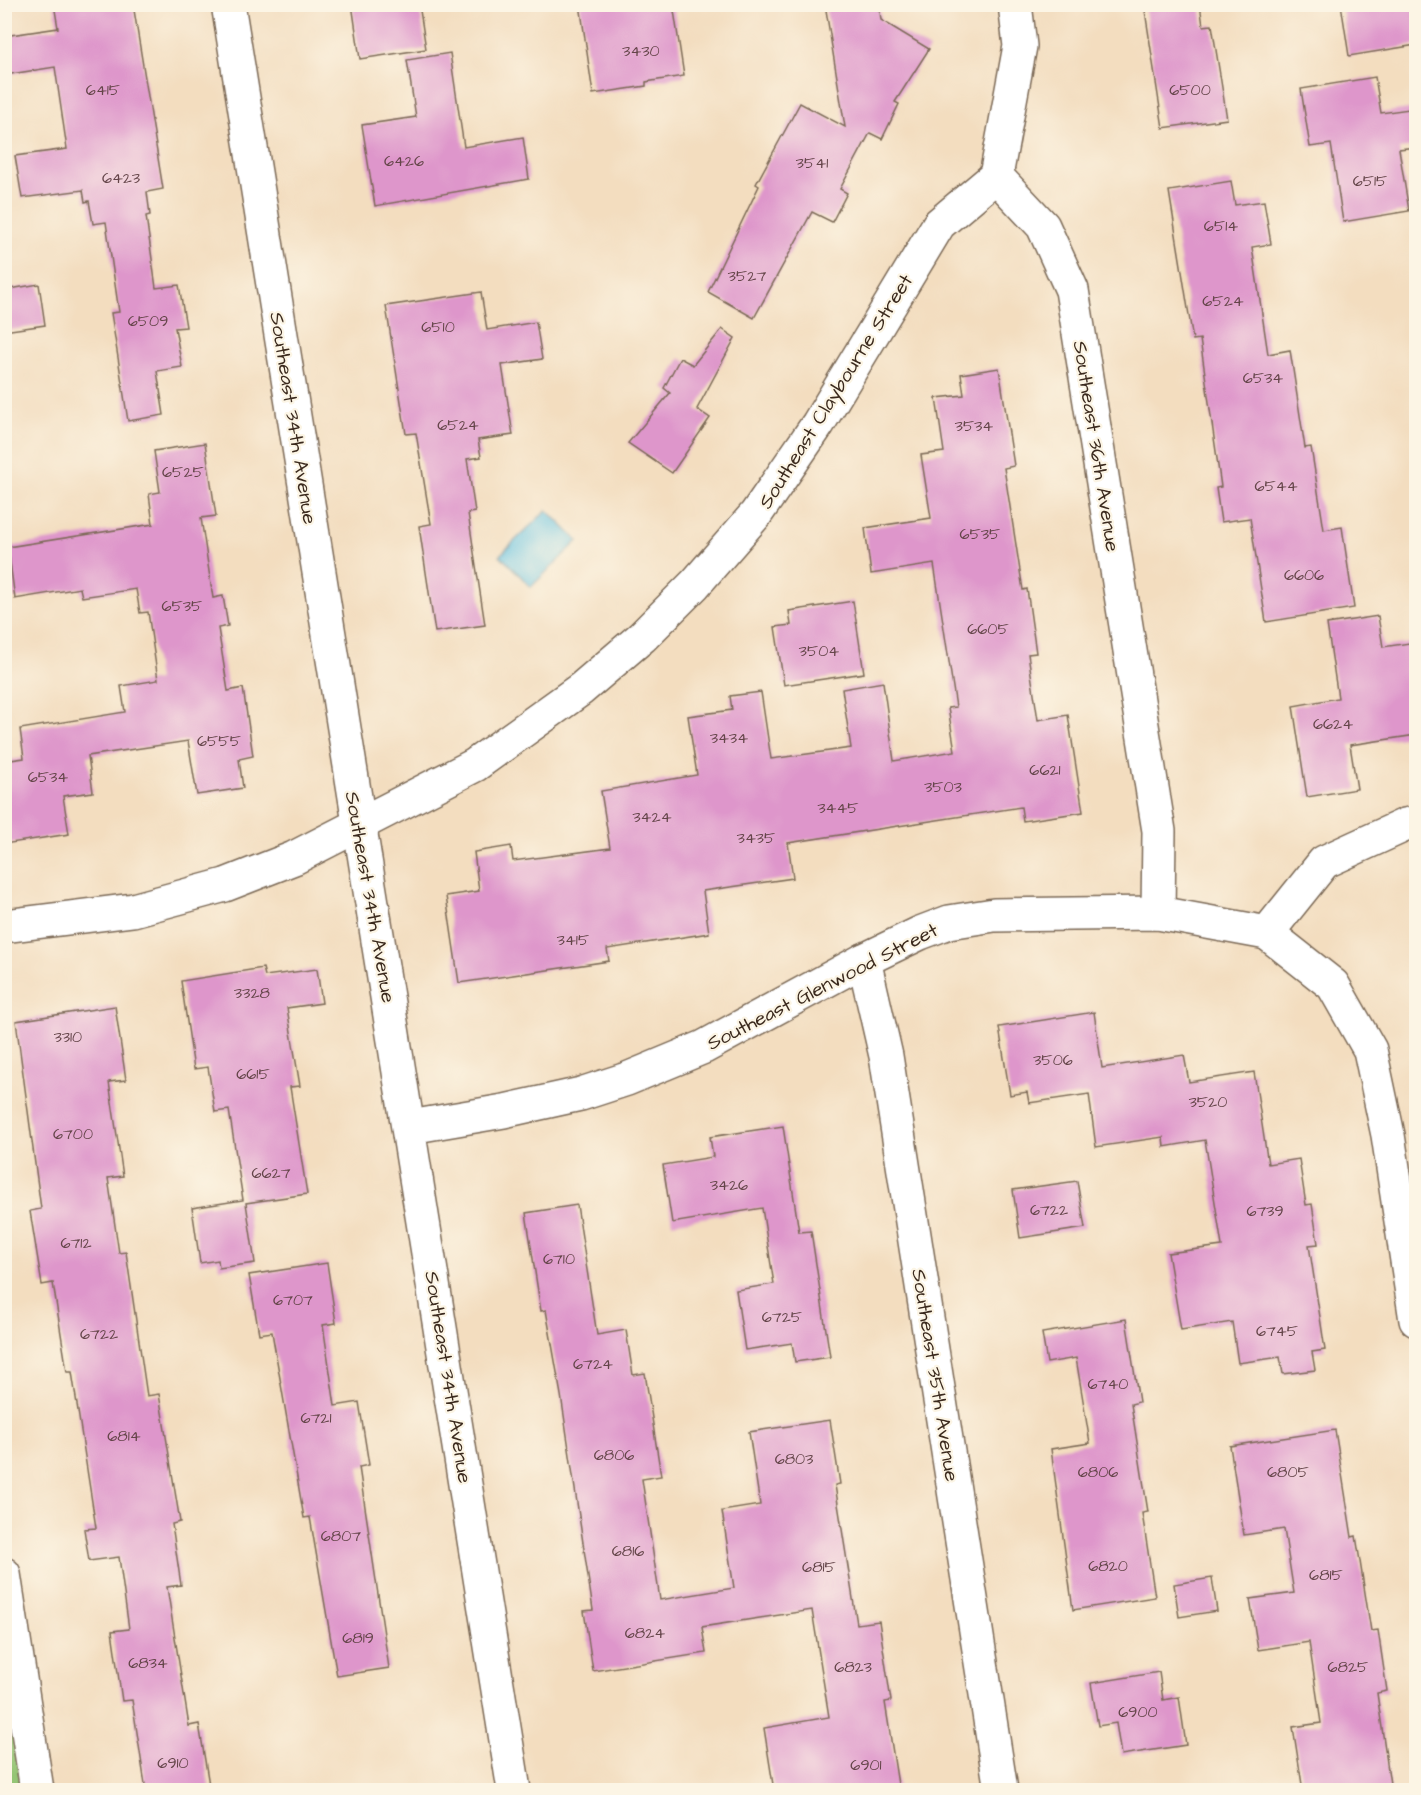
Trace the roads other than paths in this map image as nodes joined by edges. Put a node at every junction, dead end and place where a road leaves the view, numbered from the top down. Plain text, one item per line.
1 (228, 4) edge
2 (1015, 4) edge
3 (996, 176) junction
4 (1416, 823) edge
5 (359, 827) junction
6 (1158, 913) junction
7 (4, 926) edge
8 (1267, 933) junction
9 (864, 960) junction
10 (410, 1127) junction
11 (1416, 1320) edge
12 (4, 1574) edge
13 (37, 1791) edge
14 (514, 1791) edge
15 (1001, 1791) edge

1 - 5 street, Southeast 34th Avenue
2 - 3 street
3 - 5 street, Southeast Claybourne Street
3 - 6 street, Southeast 36th Avenue
4 - 8 street
5 - 7 street, Southeast Claybourne Street
5 - 10 street, Southeast 34th Avenue
6 - 8 street, Southeast Glenwood Street
6 - 9 street, Southeast Glenwood Street
8 - 11 street
9 - 10 street, Southeast Glenwood Street
9 - 15 street, Southeast 35th Avenue
10 - 14 street, Southeast 34th Avenue
12 - 13 street

